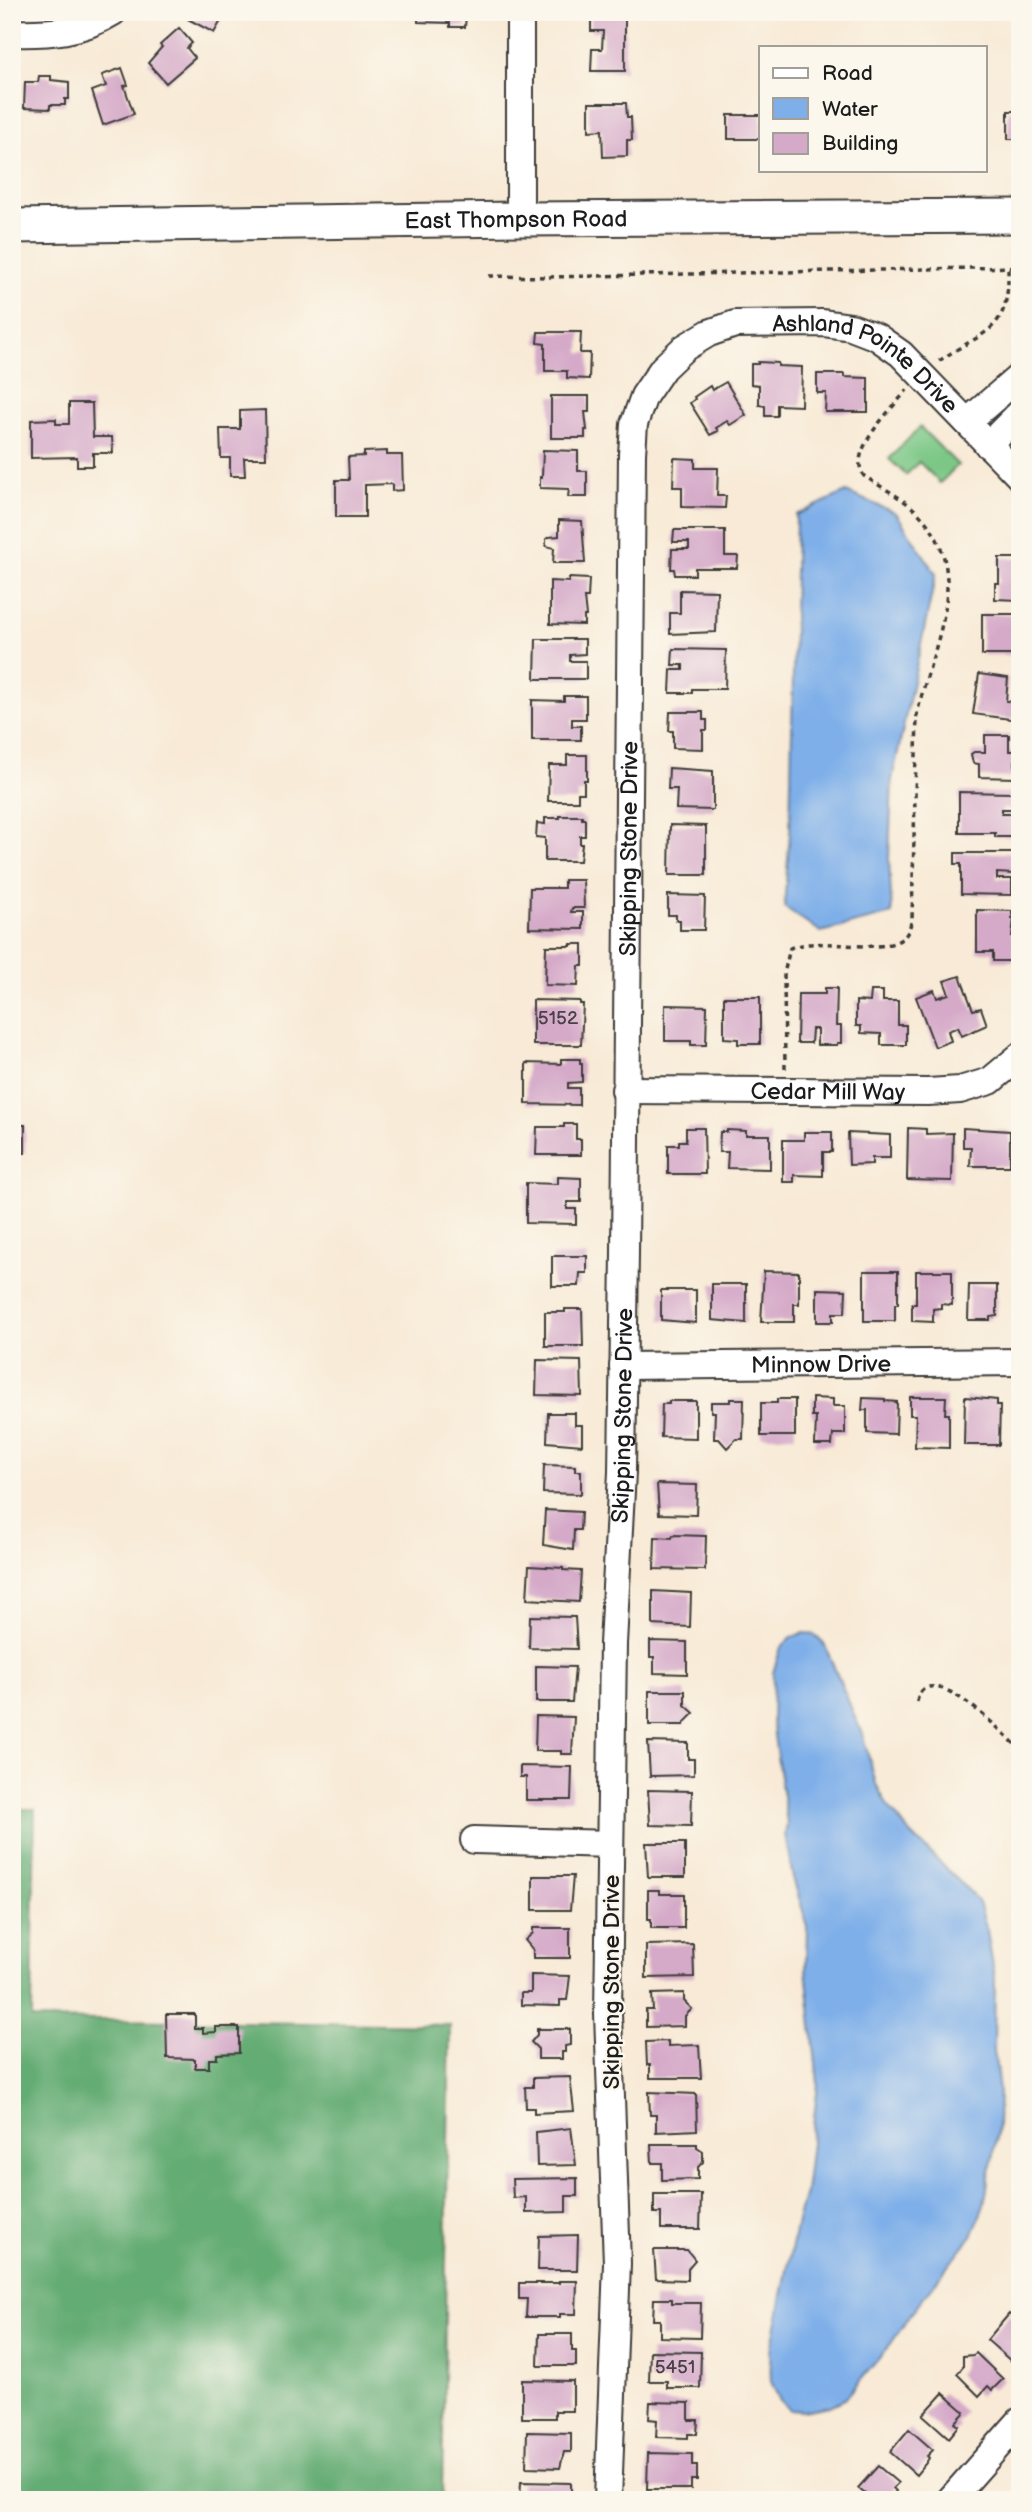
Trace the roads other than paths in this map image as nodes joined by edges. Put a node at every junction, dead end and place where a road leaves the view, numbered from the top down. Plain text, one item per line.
1 (113, 12) edge
2 (520, 12) edge
3 (12, 33) edge
4 (1020, 216) edge
5 (520, 219) junction
6 (12, 226) edge
7 (684, 348) joint
8 (1020, 376) edge
9 (1020, 414) edge
10 (967, 422) junction
11 (988, 444) junction
12 (1020, 477) edge
13 (1020, 1056) edge
14 (625, 1090) junction
15 (1020, 1362) edge
16 (624, 1366) junction
17 (474, 1840) dead end
18 (610, 1844) junction
19 (1020, 2421) edge
20 (608, 2500) edge
21 (950, 2500) edge

1 - 3 street
2 - 5 street
4 - 5 main road, East Thompson Road
5 - 6 main road, East Thompson Road
7 - 10 street, Ashland Pointe Drive
7 - 14 street, Skipping Stone Drive
8 - 10 street
9 - 11 street
10 - 11 street, Ashland Pointe Drive
11 - 12 street, Ashland Pointe Drive
13 - 14 street, Cedar Mill Way
14 - 16 street, Skipping Stone Drive
15 - 16 street, Minnow Drive
16 - 18 street, Skipping Stone Drive
17 - 18 street
18 - 20 street, Skipping Stone Drive
19 - 21 street

